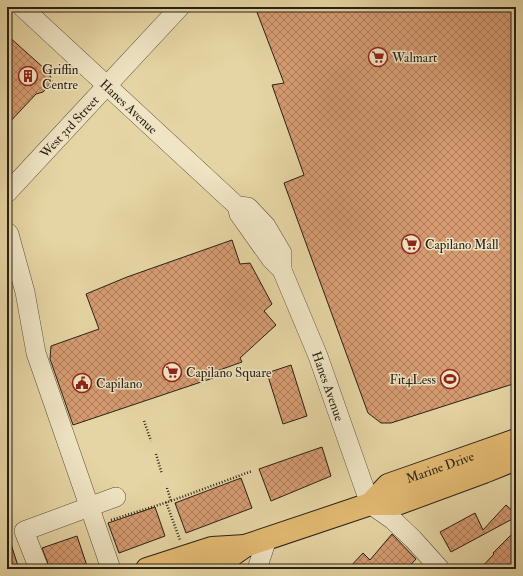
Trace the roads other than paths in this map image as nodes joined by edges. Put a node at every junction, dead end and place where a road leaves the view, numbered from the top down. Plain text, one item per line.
1 (22, 7) edge
2 (180, 7) edge
3 (107, 85) junction
4 (8, 190) edge
5 (7, 232) edge
6 (516, 440) edge
7 (516, 459) edge
8 (116, 497) dead end
9 (370, 504) junction
10 (90, 507) junction
11 (267, 539) junction
12 (245, 546) junction
13 (218, 567) edge
14 (38, 569) edge
15 (111, 569) edge
16 (147, 569) edge
17 (257, 569) edge
18 (440, 569) edge

1 - 3 street, Hanes Avenue
2 - 3 street, West 3rd Street
3 - 4 street, West 3rd Street
3 - 9 street, Hanes Avenue
5 - 10 street
6 - 9 main road, Marine Drive
7 - 9 main road, Marine Drive
8 - 10 street
9 - 11 main road, Marine Drive
9 - 18 street
10 - 14 street
10 - 15 street
11 - 12 main road, Marine Drive
11 - 17 street
12 - 13 main road, Marine Drive
12 - 16 main road, Marine Drive

